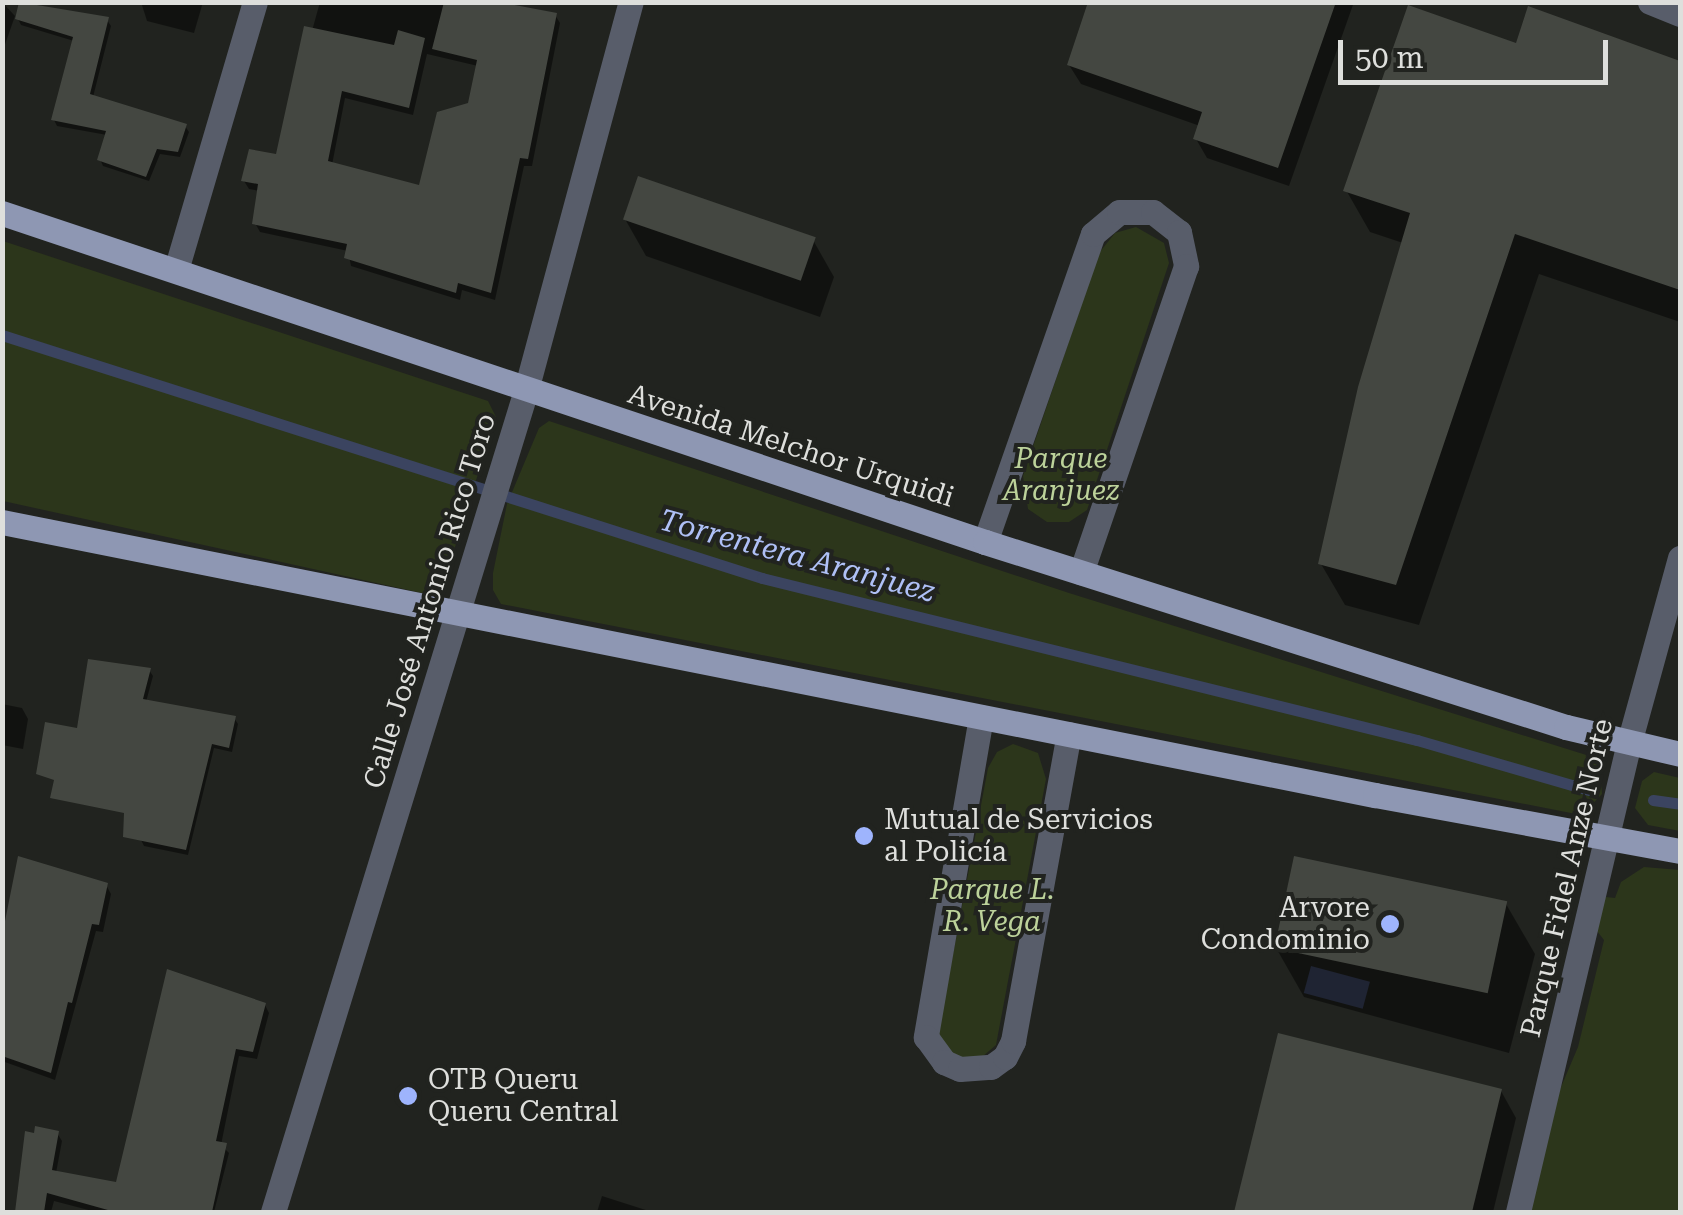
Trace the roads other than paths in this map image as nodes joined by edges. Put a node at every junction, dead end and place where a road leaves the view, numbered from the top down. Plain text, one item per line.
1 (254, 2) edge
2 (631, 2) edge
3 (1650, 2) edge
4 (1680, 14) edge
5 (2, 213) edge
6 (176, 270) junction
7 (526, 390) junction
8 (2, 522) edge
9 (986, 542) junction
10 (1680, 558) edge
11 (1081, 572) junction
12 (458, 613) junction
13 (981, 717) junction
14 (1069, 734) junction
15 (1629, 744) junction
16 (1680, 754) edge
17 (1606, 839) junction
18 (1680, 851) edge
19 (273, 1212) edge
20 (1518, 1212) edge

1 - 6 street
2 - 7 street, Calle José Antonio Rico Toro
3 - 4 street
5 - 6 main road, Avenida Melchor Urquidi
6 - 7 main road, Avenida Melchor Urquidi
7 - 9 main road, Avenida Melchor Urquidi
7 - 12 street, Calle José Antonio Rico Toro
8 - 12 main road
9 - 11 main road, Avenida Melchor Urquidi
9 - 11 street
10 - 15 street, Parque Fidel Anze Norte
11 - 15 main road, Avenida Melchor Urquidi
12 - 13 main road
12 - 19 street, Calle José Antonio Rico Toro
13 - 14 main road
13 - 14 street
14 - 17 main road
15 - 16 main road, Avenida Melchor Urquidi
15 - 17 street, Parque Fidel Anze Norte
17 - 18 main road
17 - 20 street, Parque Fidel Anze Norte

